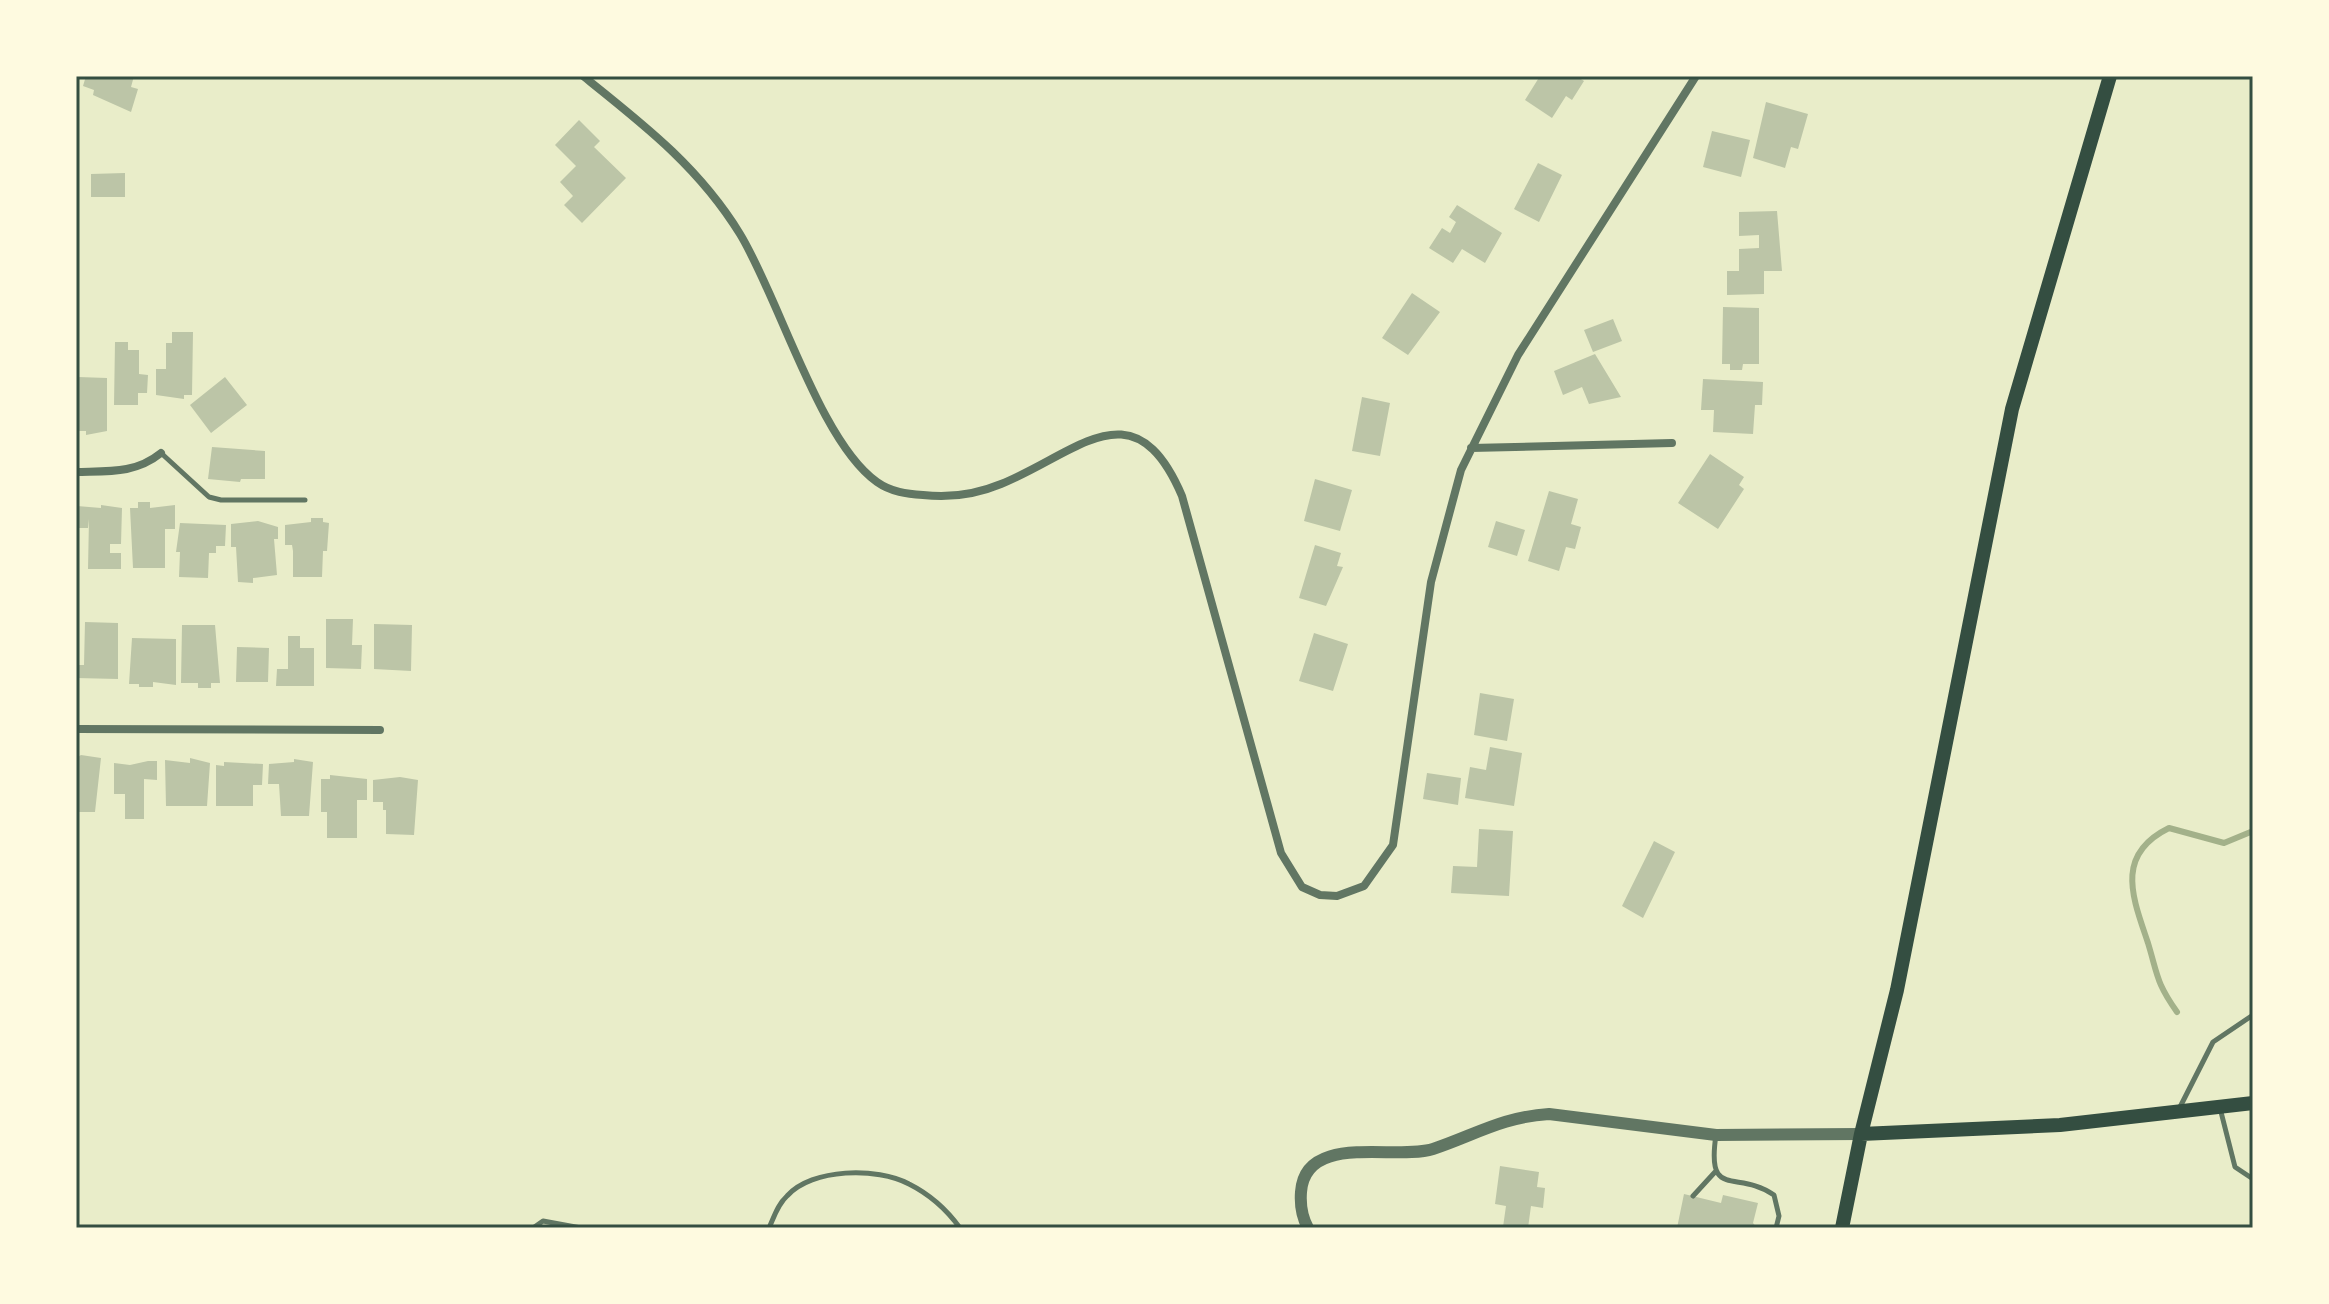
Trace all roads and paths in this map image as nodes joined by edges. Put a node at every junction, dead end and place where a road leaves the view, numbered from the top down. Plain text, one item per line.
1 (583, 76) edge
2 (1696, 76) edge
3 (2110, 76) edge
4 (1672, 443) dead end
5 (1471, 448) junction
6 (161, 453) joint
7 (76, 472) edge
8 (305, 500) dead end
9 (76, 729) edge
10 (380, 730) dead end
11 (2253, 1015) edge
12 (2253, 1103) edge
13 (2220, 1107) junction
14 (2177, 1113) junction
15 (1861, 1134) junction
16 (1716, 1135) junction
17 (1715, 1172) junction
18 (2253, 1179) edge
19 (1693, 1196) dead end
20 (533, 1228) edge
21 (581, 1228) edge
22 (769, 1228) edge
23 (960, 1228) edge
24 (1308, 1228) edge
25 (1776, 1228) edge
26 (1842, 1228) edge

1 - 5 street
2 - 5 street
3 - 15 main road
4 - 5 street
6 - 7 street
6 - 8 lane
9 - 10 street
11 - 14 lane
12 - 13 main road
13 - 14 main road
13 - 18 lane
14 - 15 main road
15 - 16 street
15 - 26 main road
16 - 17 lane
16 - 24 street
17 - 19 lane
17 - 25 lane
20 - 21 lane
22 - 23 lane

